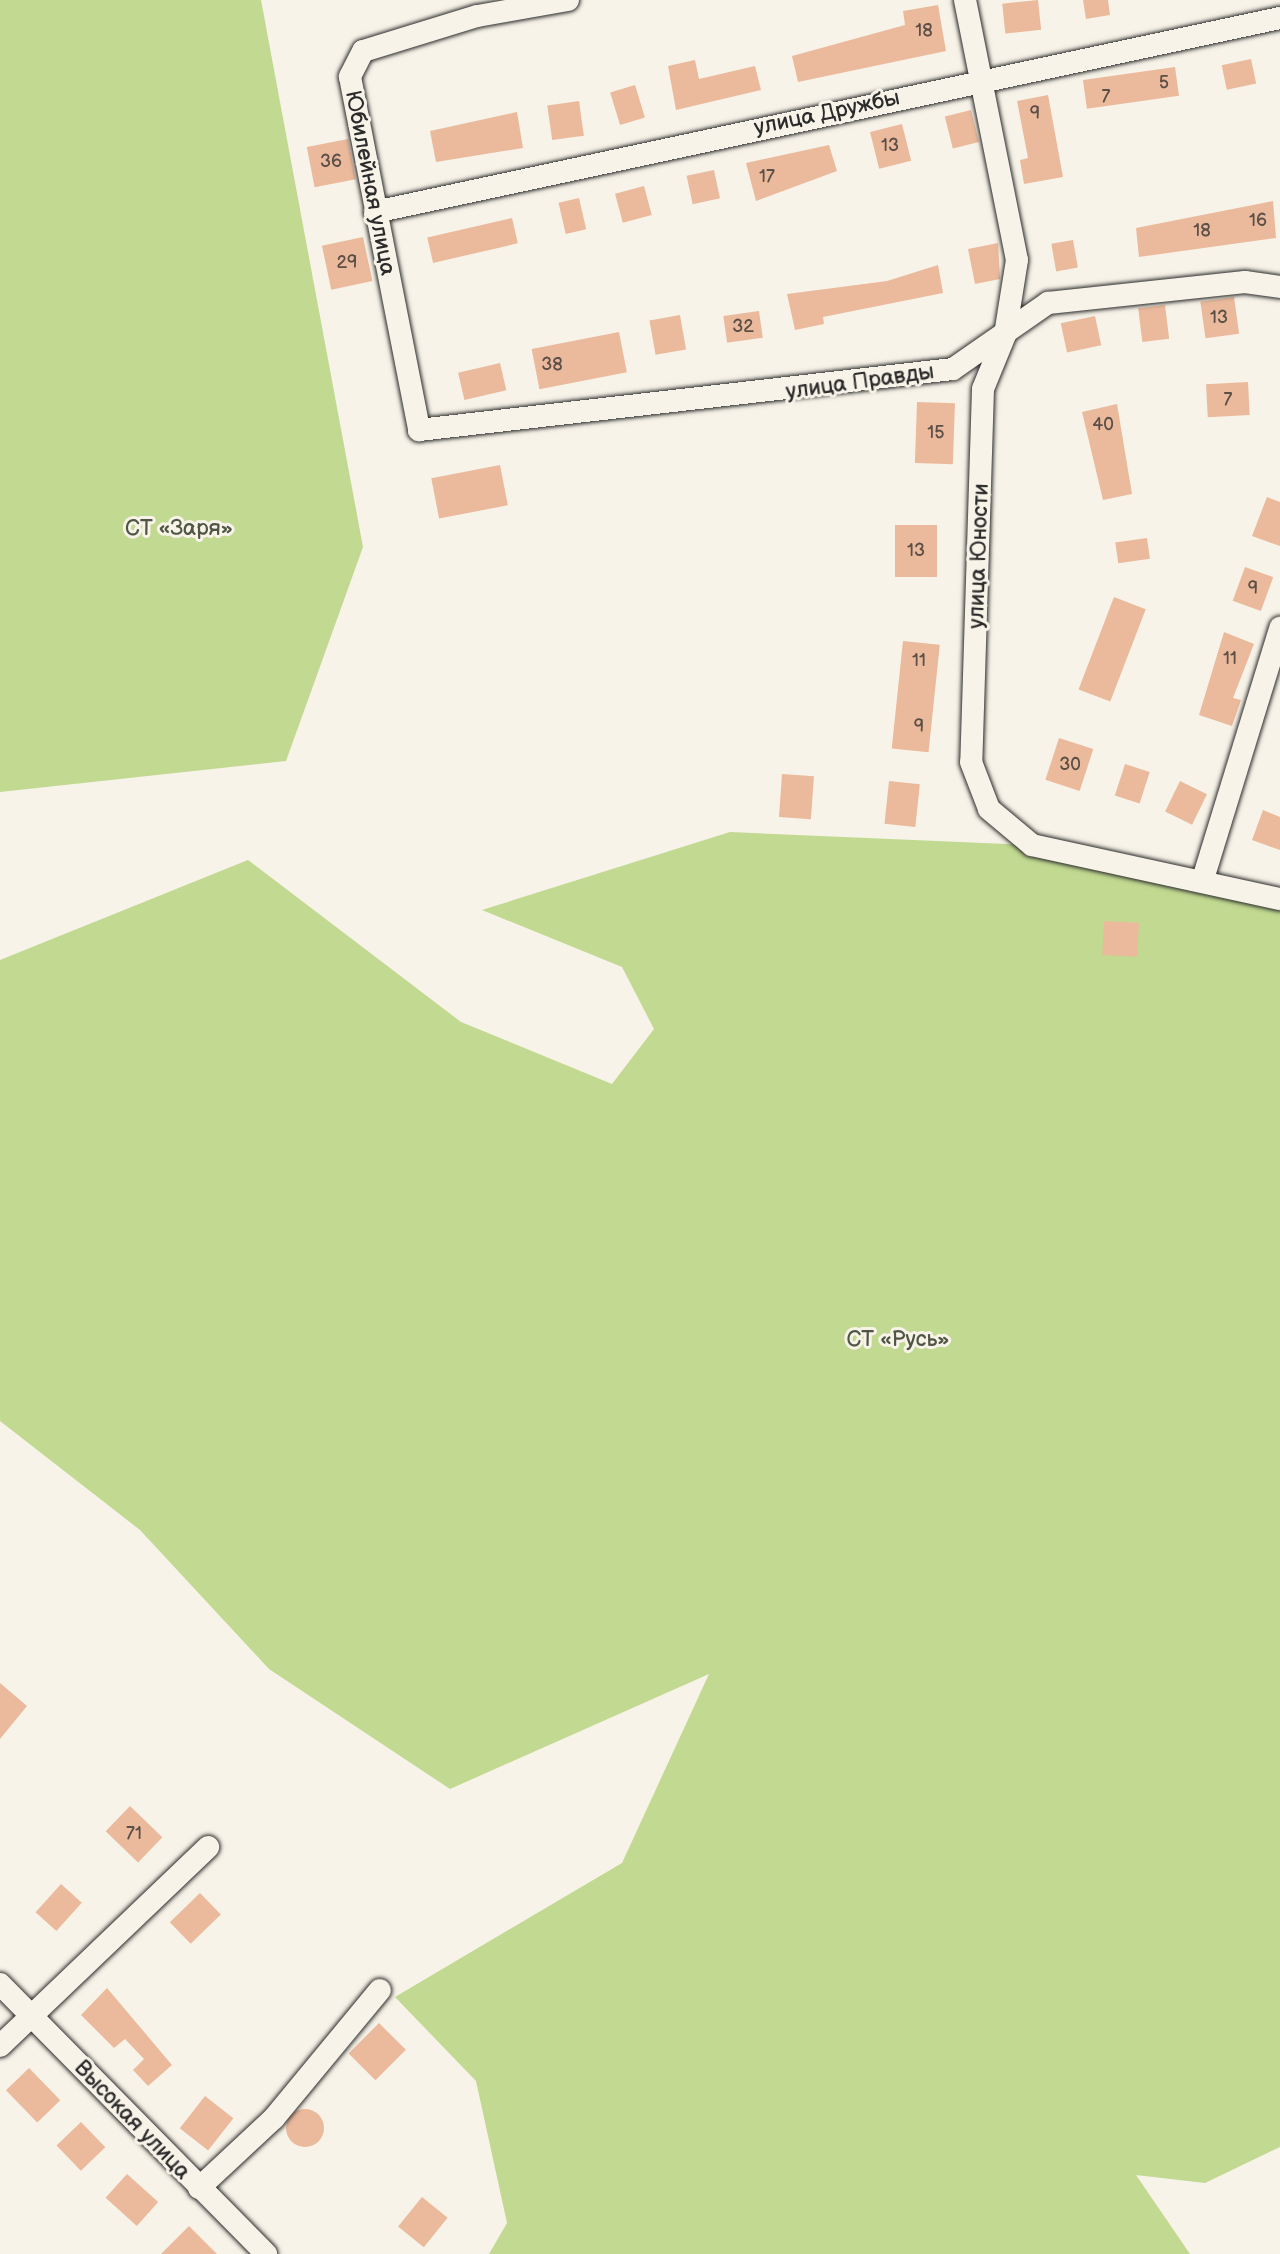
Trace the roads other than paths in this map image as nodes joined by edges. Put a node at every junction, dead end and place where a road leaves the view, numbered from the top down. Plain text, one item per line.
1 (568, 0) edge
2 (965, 0) edge
3 (1280, 18) edge
4 (980, 79) junction
5 (375, 212) junction
6 (1280, 287) edge
7 (1005, 335) junction
8 (419, 430) joint
9 (1280, 628) edge
10 (1203, 879) junction
11 (1280, 899) edge
12 (208, 1847) dead end
13 (0, 1984) edge
14 (380, 1990) dead end
15 (32, 2017) junction
16 (0, 2046) edge
17 (199, 2188) junction
18 (266, 2254) edge

1 - 5 street, Юбилейная улица
2 - 4 street, улица Юности
3 - 4 street, улица Дружбы
4 - 5 street, улица Дружбы
4 - 7 street, улица Юности
5 - 8 street, Юбилейная улица
6 - 7 street, улица Правды
7 - 8 street, улица Правды
7 - 10 street, улица Юности
9 - 10 street
10 - 11 street, улица Юности
12 - 15 street
13 - 15 street, Высокая улица
14 - 17 street
15 - 16 street
15 - 17 street, Высокая улица
17 - 18 street, Высокая улица

